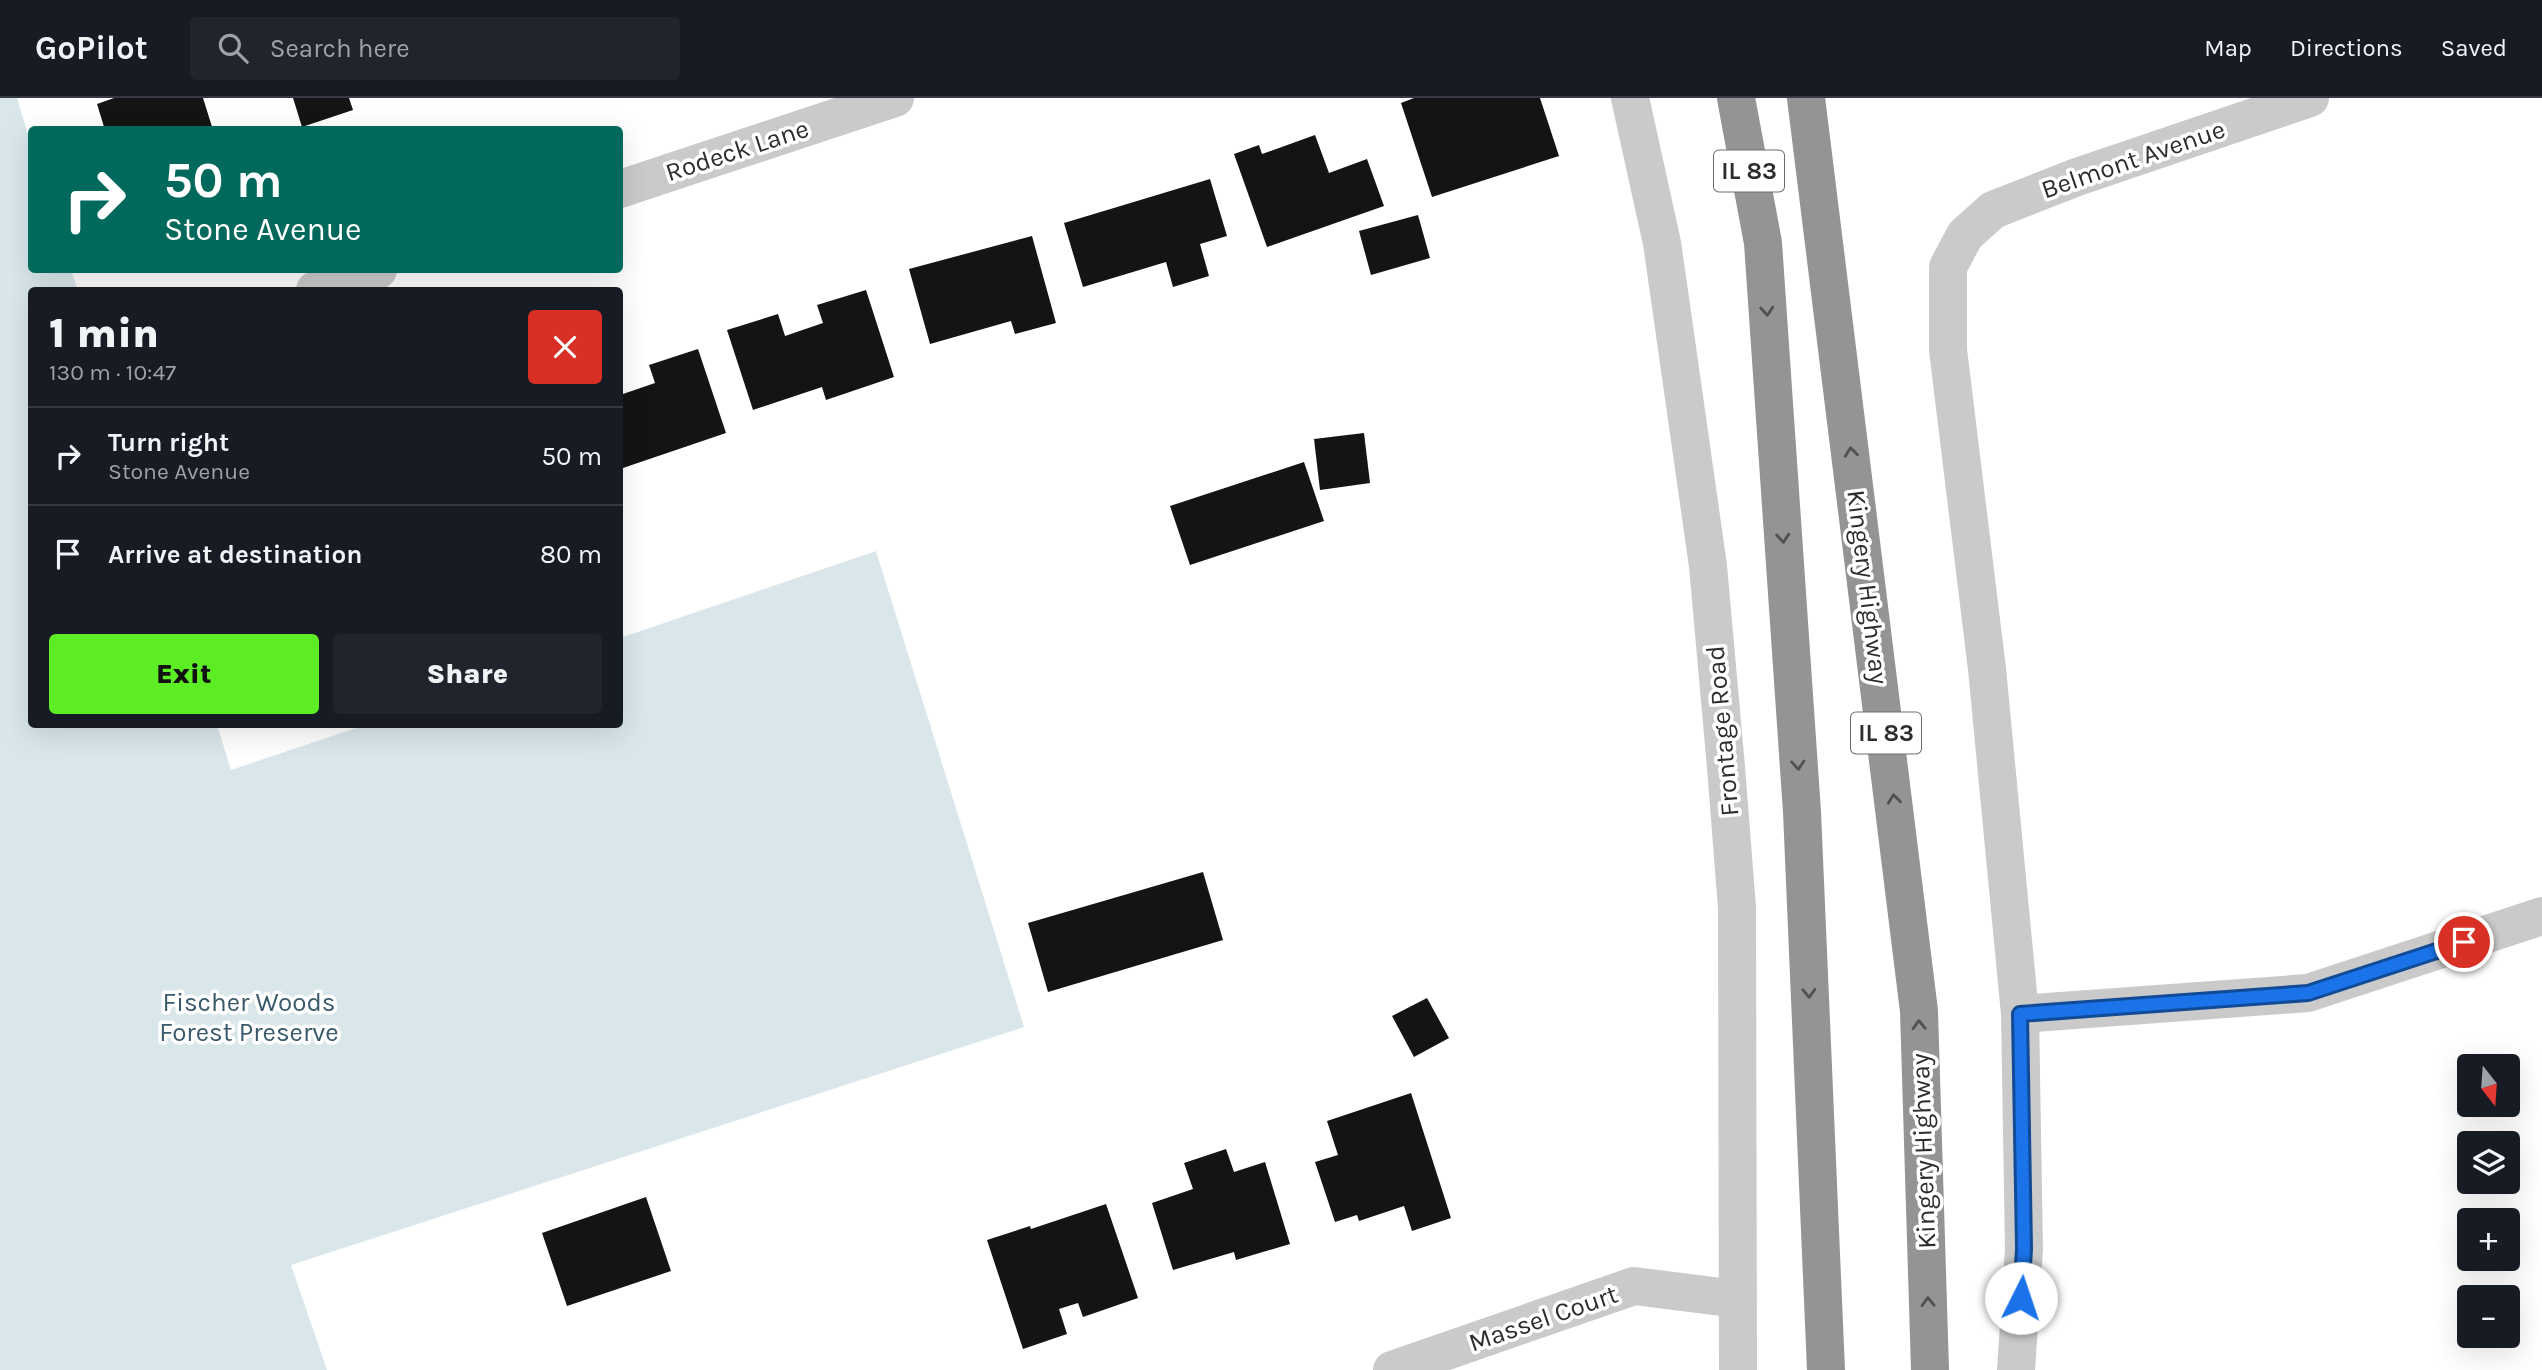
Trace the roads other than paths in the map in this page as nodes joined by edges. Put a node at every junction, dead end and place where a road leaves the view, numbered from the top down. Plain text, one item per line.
1 (895, 98) edge
2 (1630, 98) edge
3 (1719, 98) edge
4 (1736, 98) edge
5 (1806, 98) edge
6 (2310, 98) edge
7 (623, 188) edge
8 (1763, 243) junction
9 (369, 273) edge
10 (324, 287) edge
11 (2542, 916) edge
12 (2020, 1014) junction
13 (1737, 1300) junction
14 (1392, 1370) edge
15 (1738, 1370) edge
16 (1826, 1370) edge
17 (1930, 1370) edge
18 (2016, 1370) edge

1 - 7 street, Rodeck Lane
2 - 13 street, Frontage Road
3 - 8 highway
4 - 8 highway, IL 83
17 -> 5 highway, Kingery Highway / IL 83
6 - 12 street, Belmont Avenue
8 -> 16 highway, IL 83
9 - 10 street
11 - 12 street
12 - 18 street
13 - 14 street, Massel Court
13 - 15 street, Frontage Road

